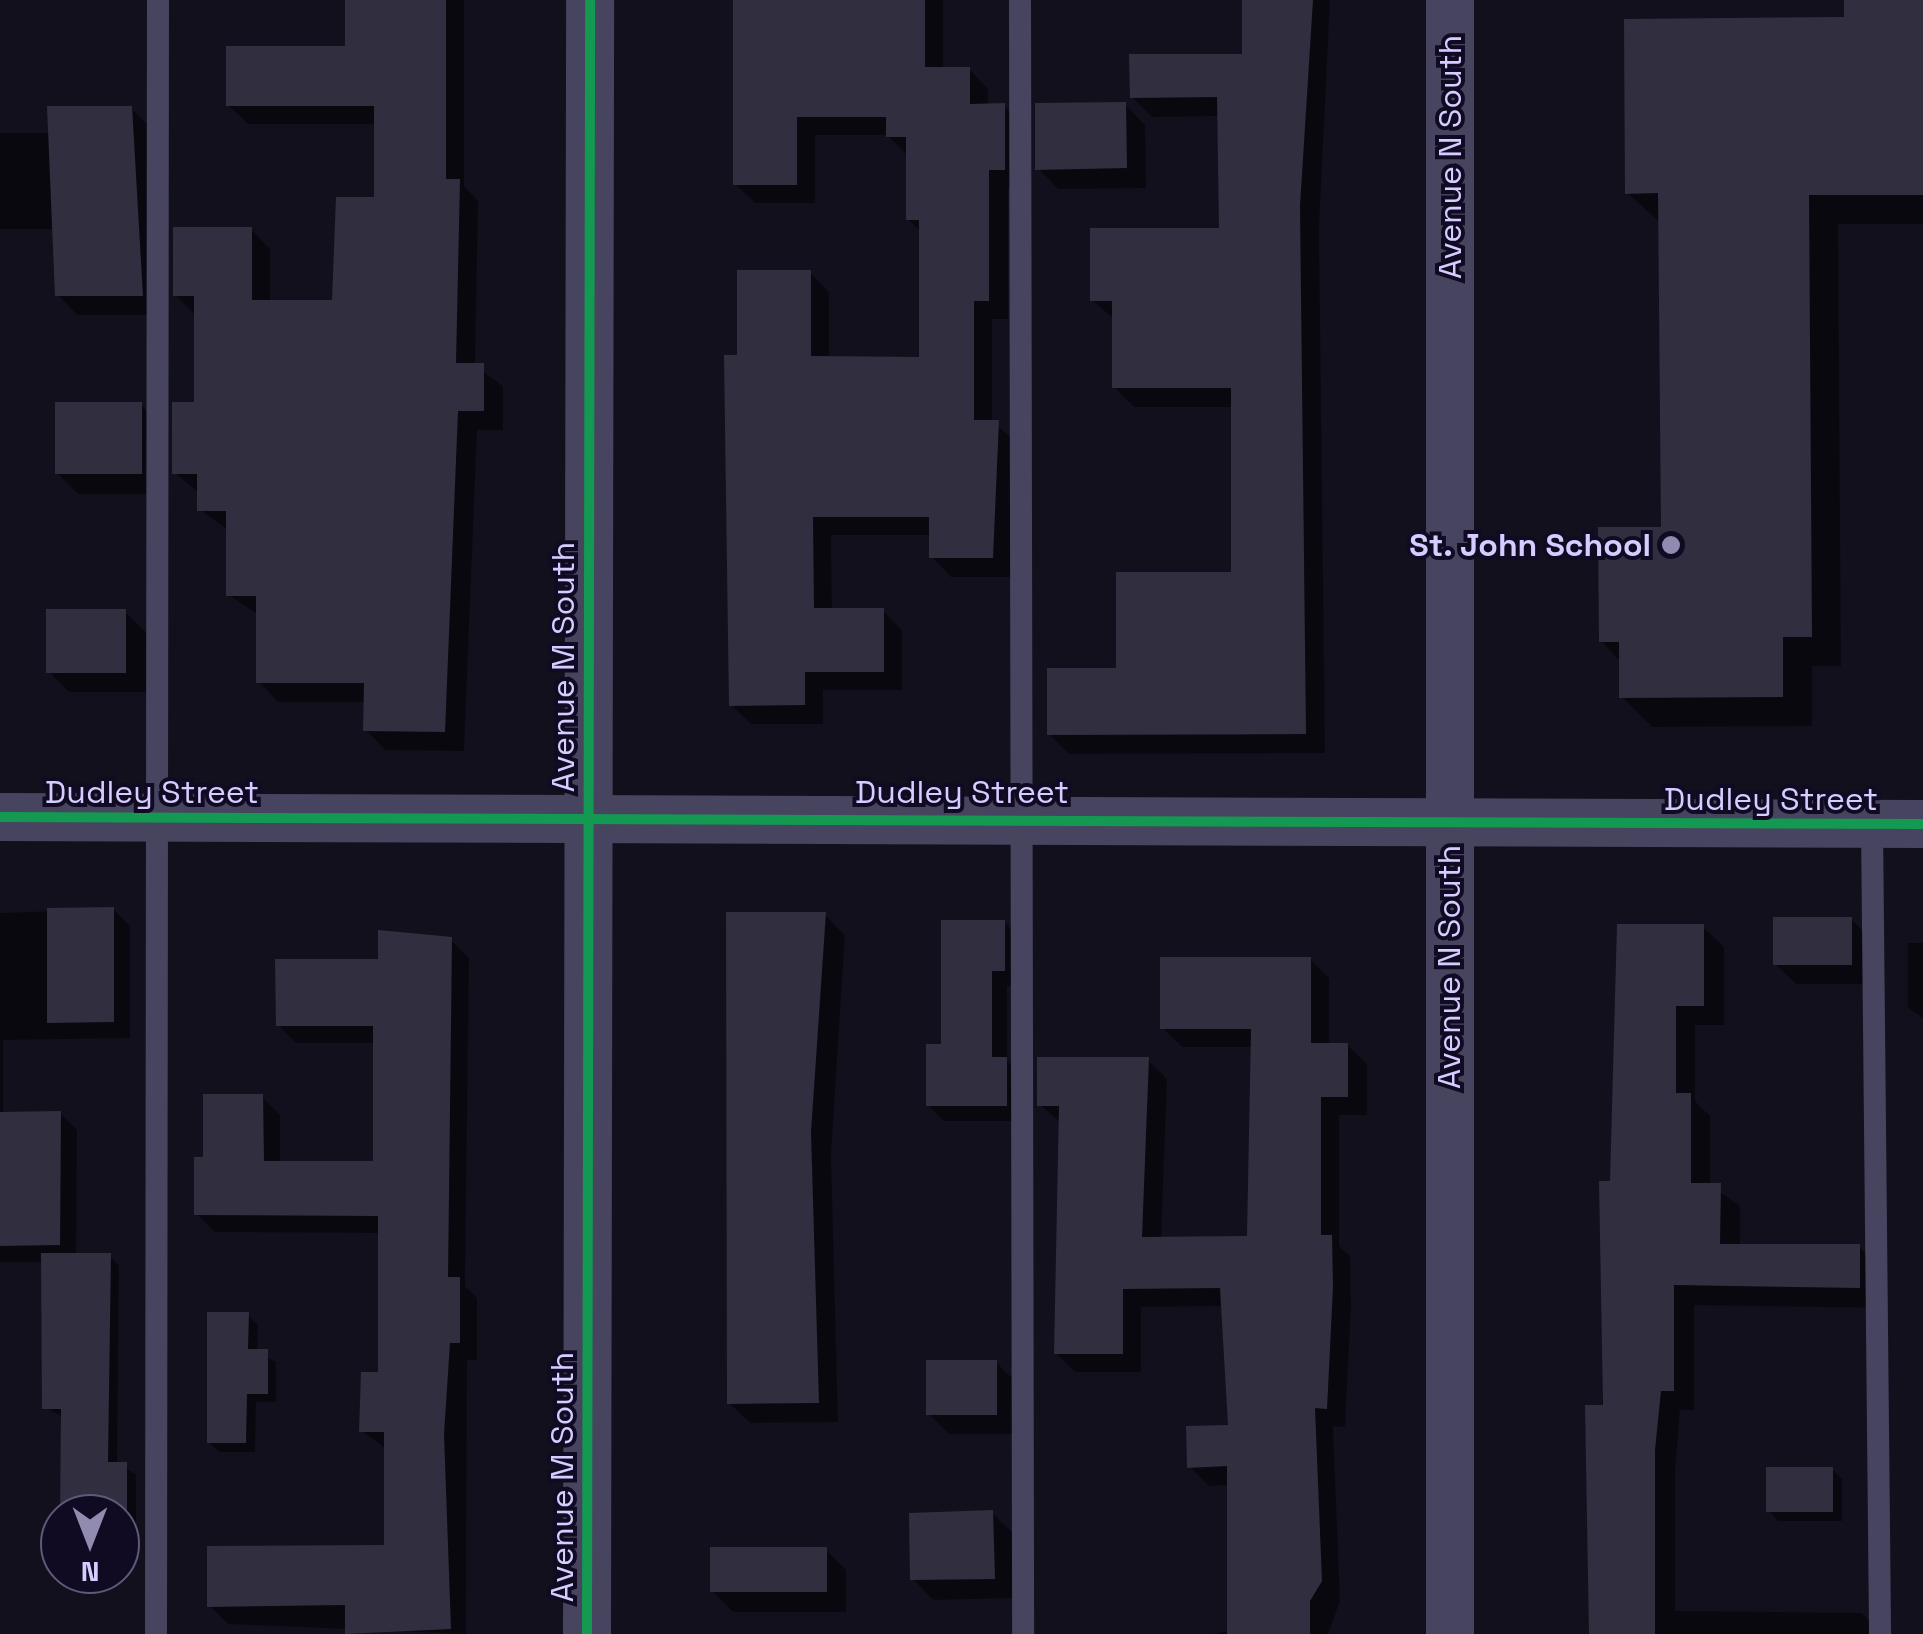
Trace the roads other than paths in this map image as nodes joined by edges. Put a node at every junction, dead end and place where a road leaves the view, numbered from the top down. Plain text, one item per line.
1 (158, 0) edge
2 (590, 0) edge
3 (1020, 0) edge
4 (1450, 0) edge
5 (1019, 815) junction
6 (0, 817) edge
7 (152, 817) junction
8 (588, 819) junction
9 (1872, 824) junction
10 (1923, 824) edge
11 (1449, 827) junction
12 (156, 1634) edge
13 (586, 1634) edge
14 (1023, 1634) edge
15 (1450, 1634) edge
16 (1880, 1634) edge

1 - 7 lane
2 - 8 street, Avenue M South
3 - 5 lane
4 - 11 street, Avenue N South
5 - 8 street, Dudley Street
5 - 11 street, Dudley Street
5 - 14 lane
6 - 7 street, Dudley Street
7 - 8 street, Dudley Street
7 - 12 lane
8 - 13 street, Avenue M South
9 - 10 street, Dudley Street
9 - 11 street, Dudley Street
9 - 16 lane
11 - 15 street, Avenue N South

